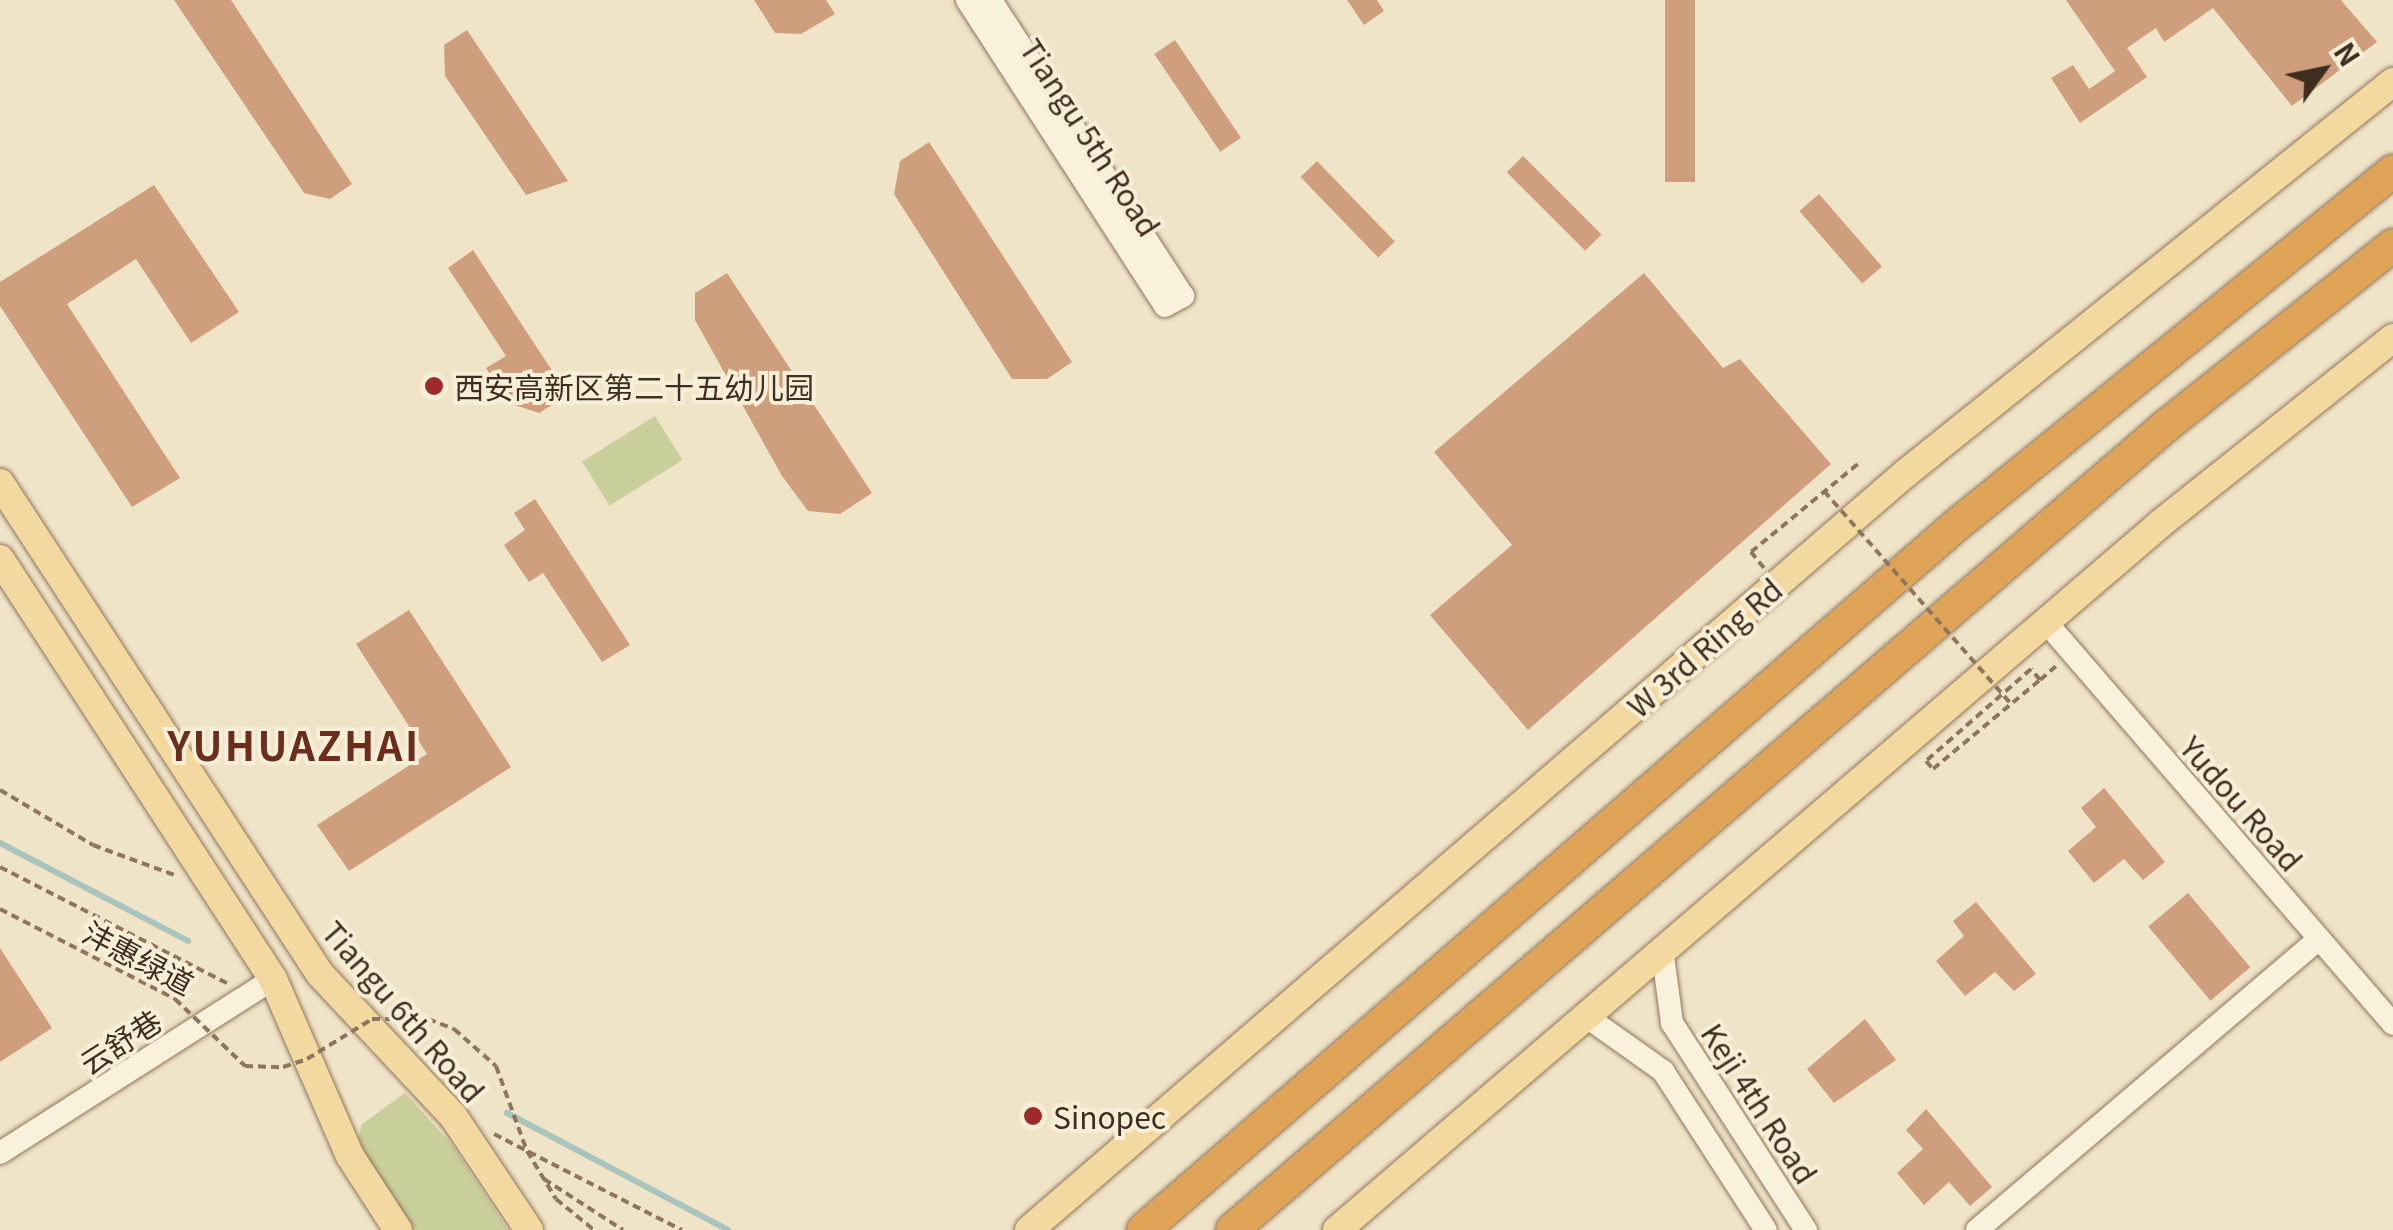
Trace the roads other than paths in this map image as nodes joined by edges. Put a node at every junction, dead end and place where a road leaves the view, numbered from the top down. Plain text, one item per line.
1 (967, 0) edge
2 (991, 0) edge
3 (2393, 82) edge
4 (2393, 172) edge
5 (2393, 245) edge
6 (2393, 338) edge
7 (0, 482) edge
8 (0, 560) edge
9 (2046, 621) junction
10 (2319, 938) junction
11 (1662, 948) junction
12 (261, 987) junction
13 (1584, 1015) junction
14 (2393, 1024) edge
15 (0, 1153) edge
16 (398, 1230) edge
17 (530, 1230) edge
18 (1030, 1230) edge
19 (1142, 1230) edge
20 (1232, 1230) edge
21 (1336, 1230) edge
22 (1766, 1230) edge
23 (1806, 1230) edge
24 (1977, 1230) edge

1 - 2 street, Tiangu 5th Road
3 - 18 main road, W 3rd Ring Rd
4 - 19 highway
5 - 20 highway
6 - 9 main road
7 - 17 main road, Tiangu 6th Road
8 - 12 main road
9 - 10 street, Yudou Road
9 - 11 main road
10 - 14 street, Yudou Road
10 - 24 street
11 - 13 main road
11 - 23 street, Keji 4th Road
12 - 15 street, 云舒巷
12 - 16 main road
13 - 21 main road
13 - 22 street

